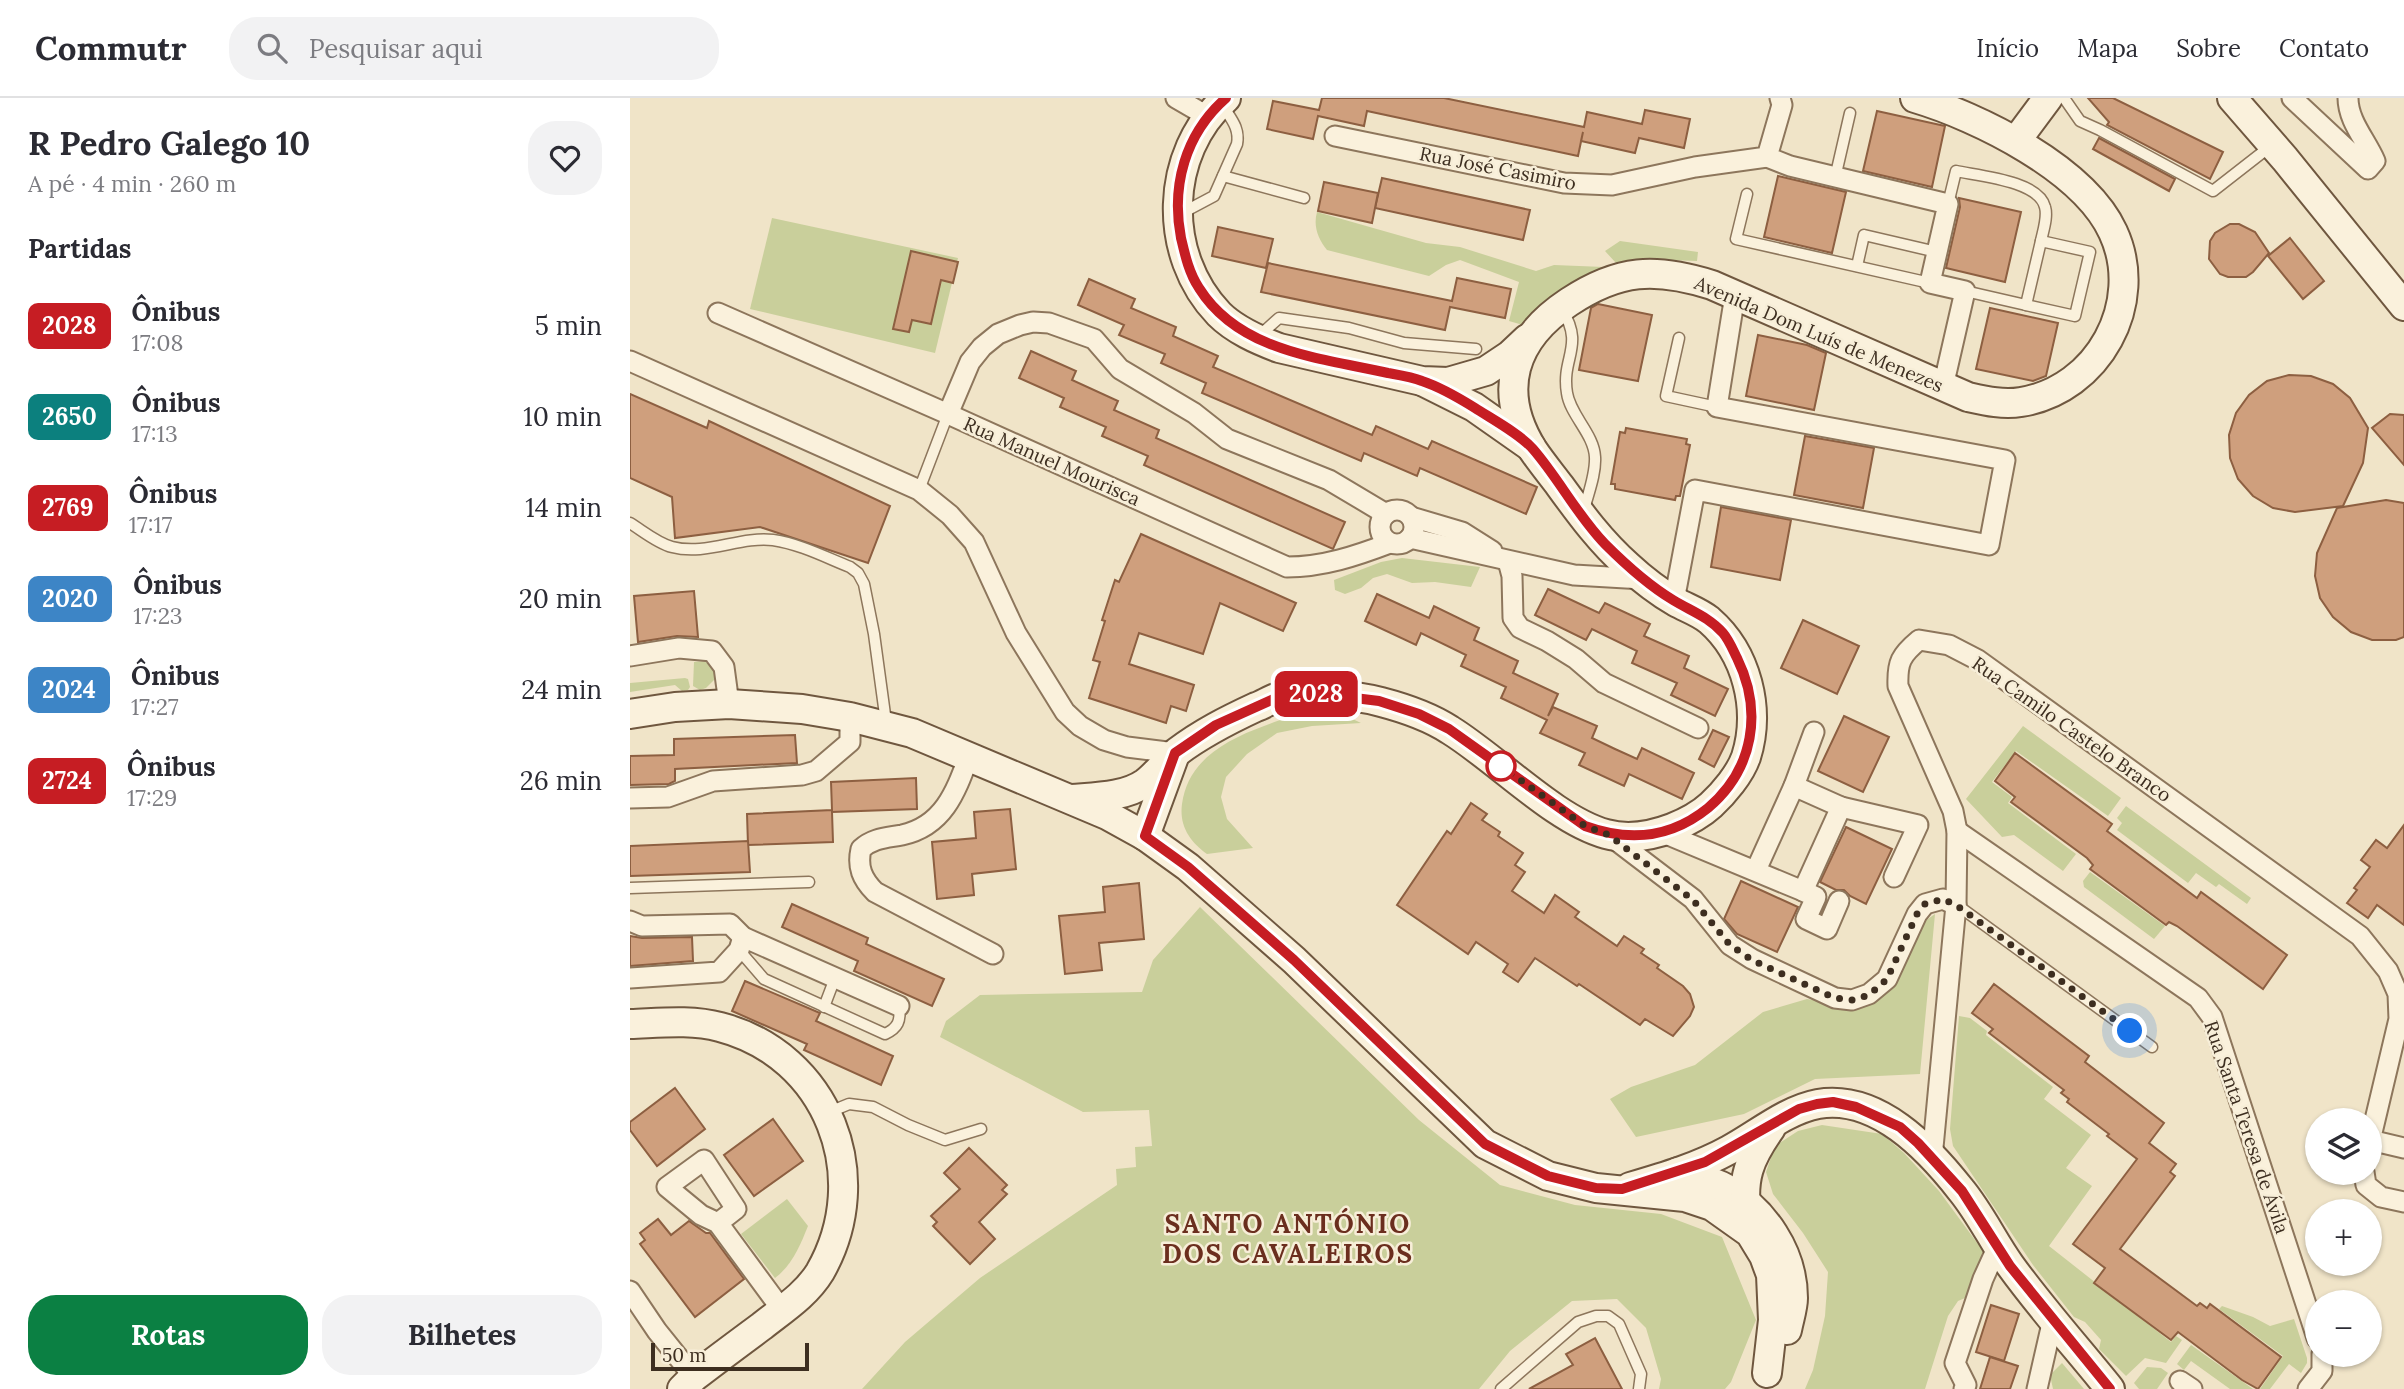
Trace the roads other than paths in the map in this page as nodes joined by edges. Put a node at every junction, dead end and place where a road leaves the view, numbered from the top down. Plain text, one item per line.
1 (1175, 98) edge
2 (1780, 98) edge
3 (1915, 98) edge
4 (2049, 98) edge
5 (2064, 98) edge
6 (2232, 98) edge
7 (2292, 98) edge
8 (2348, 98) edge
9 (1218, 106) edge
10 (1850, 113) dead end
11 (1335, 136) dead end
12 (2016, 141) junction
13 (2272, 145) junction
14 (1768, 157) junction
15 (1223, 176) junction
16 (1835, 178) junction
17 (1746, 194) dead end
18 (1304, 198) dead end
19 (1948, 204) junction
20 (1177, 216) junction
21 (2041, 241) junction
22 (1937, 252) junction
23 (1857, 266) junction
24 (1930, 283) junction
25 (1965, 291) junction
26 (1735, 295) junction
27 (2026, 305) junction
28 (2404, 306) edge
29 (1561, 307) junction
30 (718, 313) dead end
31 (1528, 338) junction
32 (1679, 338) dead end
33 (1256, 339) junction
34 (1476, 349) dead end
35 (630, 361) edge
36 (1422, 381) junction
37 (1944, 387) junction
38 (1717, 407) junction
39 (948, 414) junction
40 (1531, 447) junction
41 (919, 490) junction
42 (1386, 514) junction
43 (1411, 517) junction
44 (1583, 518) junction
45 (630, 523) edge
46 (1410, 538) junction
47 (1390, 543) junction
48 (1508, 561) junction
49 (1643, 579) junction
50 (1674, 601) junction
51 (630, 656) edge
52 (729, 704) junction
53 (630, 714) edge
54 (850, 717) junction
55 (887, 726) junction
56 (1698, 728) dead end
57 (1814, 732) dead end
58 (1175, 753) junction
59 (969, 756) junction
60 (1145, 783) junction
61 (1794, 786) junction
62 (630, 798) edge
63 (1072, 799) junction
64 (1841, 807) junction
65 (1136, 831) junction
66 (1957, 831) junction
67 (1661, 832) junction
68 (1609, 835) junction
69 (1756, 870) junction
70 (1895, 877) dead end
71 (809, 882) dead end
72 (630, 888) edge
73 (1803, 891) junction
74 (1839, 901) dead end
75 (1956, 905) junction
76 (630, 921) edge
77 (741, 944) junction
78 (993, 954) dead end
79 (630, 978) edge
80 (835, 978) junction
81 (899, 1006) joint
82 (824, 1007) junction
83 (630, 1024) edge
84 (2152, 1047) dead end
85 (2378, 1108) edge
86 (827, 1114) junction
87 (1775, 1123) junction
88 (981, 1129) dead end
89 (2382, 1143) edge
90 (2404, 1148) edge
91 (1932, 1158) junction
92 (1678, 1172) junction
93 (2366, 1185) edge
94 (1622, 1189) junction
95 (1744, 1201) junction
96 (2404, 1202) edge
97 (718, 1223) dead end
98 (1750, 1233) junction
99 (1998, 1247) junction
100 (630, 1291) edge
101 (2305, 1301) edge
102 (782, 1310) junction
103 (2053, 1318) junction
104 (2322, 1367) edge
105 (1763, 1381) edge
106 (691, 1385) edge
107 (1501, 1389) edge
108 (1639, 1389) edge
109 (1964, 1389) edge
110 (2037, 1389) edge
111 (2110, 1389) edge
112 (2308, 1389) edge

1 - 9 street
2 - 14 street
3 - 12 street, Avenida Dom Luís de Menezes
4 - 12 street
5 - 13 lane
6 - 13 street
7 - 8 street
9 - 15 lane
9 - 20 street
10 - 16 lane
11 - 14 street, Rua José Casimiro
12 - 37 street, Avenida Dom Luís de Menezes
13 - 28 street
14 - 16 street
15 - 18 lane
15 - 20 lane
16 - 19 street
17 - 23 lane
19 - 21 lane
19 - 22 street
20 - 33 street
21 - 27 lane
21 - 27 lane
22 - 23 lane
22 - 24 street
23 - 24 lane
24 - 25 street
25 - 27 lane
25 - 37 street
26 - 29 street, Avenida Dom Luís de Menezes
26 - 37 street, Avenida Dom Luís de Menezes
26 - 38 street
29 - 31 street, Avenida Dom Luís de Menezes
29 - 44 lane
30 - 39 street, Rua Manuel Mourisca
31 - 36 street
31 - 40 street, Avenida Dom Luís de Menezes
32 - 38 lane
33 - 34 lane
33 - 36 street
35 - 41 street
36 - 40 street
38 - 50 street
39 - 41 lane
39 - 42 street
39 - 47 street, Rua Manuel Mourisca
40 - 44 street, Avenida Dom Luís de Menezes
41 - 58 street
42 - 43 street
42 - 47 street
43 - 46 street
43 - 48 street
44 - 49 street, Avenida Dom Luís de Menezes
45 - 55 lane
46 - 47 street
46 - 48 street
48 - 49 street
48 - 56 street
49 - 50 street, Avenida Dom Luís de Menezes
50 - 67 street, Avenida Dom Luís de Menezes
51 - 52 street
52 - 53 street
52 - 54 street
54 - 55 street
54 - 62 street
55 - 59 street
57 - 61 street
58 - 60 street, Avenida Dom Luís de Menezes
58 - 65 street
58 - 68 street, Avenida Dom Luís de Menezes
59 - 63 street
59 - 78 street
60 - 63 street, Avenida Dom Luís de Menezes
60 - 65 street, Avenida Dom Luís de Menezes
61 - 64 street
61 - 69 street
63 - 65 street
64 - 70 street
64 - 73 street
65 - 94 street
66 - 75 street, Rua Camilo Castelo Branco
66 - 85 street, Rua Camilo Castelo Branco
66 - 101 street, Rua Santa Teresa de Ávila
67 - 68 street, Avenida Dom Luís de Menezes
67 - 69 street
68 - 75 street
69 - 73 street
71 - 72 lane
73 - 74 street
75 - 84 lane
75 - 91 street, Rua Camilo Castelo Branco
76 - 77 street
77 - 79 street
77 - 80 street
77 - 82 lane
80 - 81 street
80 - 82 lane
81 - 82 lane
83 - 86 street
86 - 88 lane
86 - 102 street
87 - 91 street
87 - 92 street
87 - 95 street
89 - 90 street
91 - 99 street
92 - 94 street
92 - 95 street
93 - 96 street
94 - 98 street
95 - 98 street
95 - 105 street
97 - 102 street
98 - 105 street
99 - 103 street
99 - 109 street
100 - 106 street
102 - 106 street
103 - 110 street
103 - 111 street
104 - 112 street
107 - 108 lane

